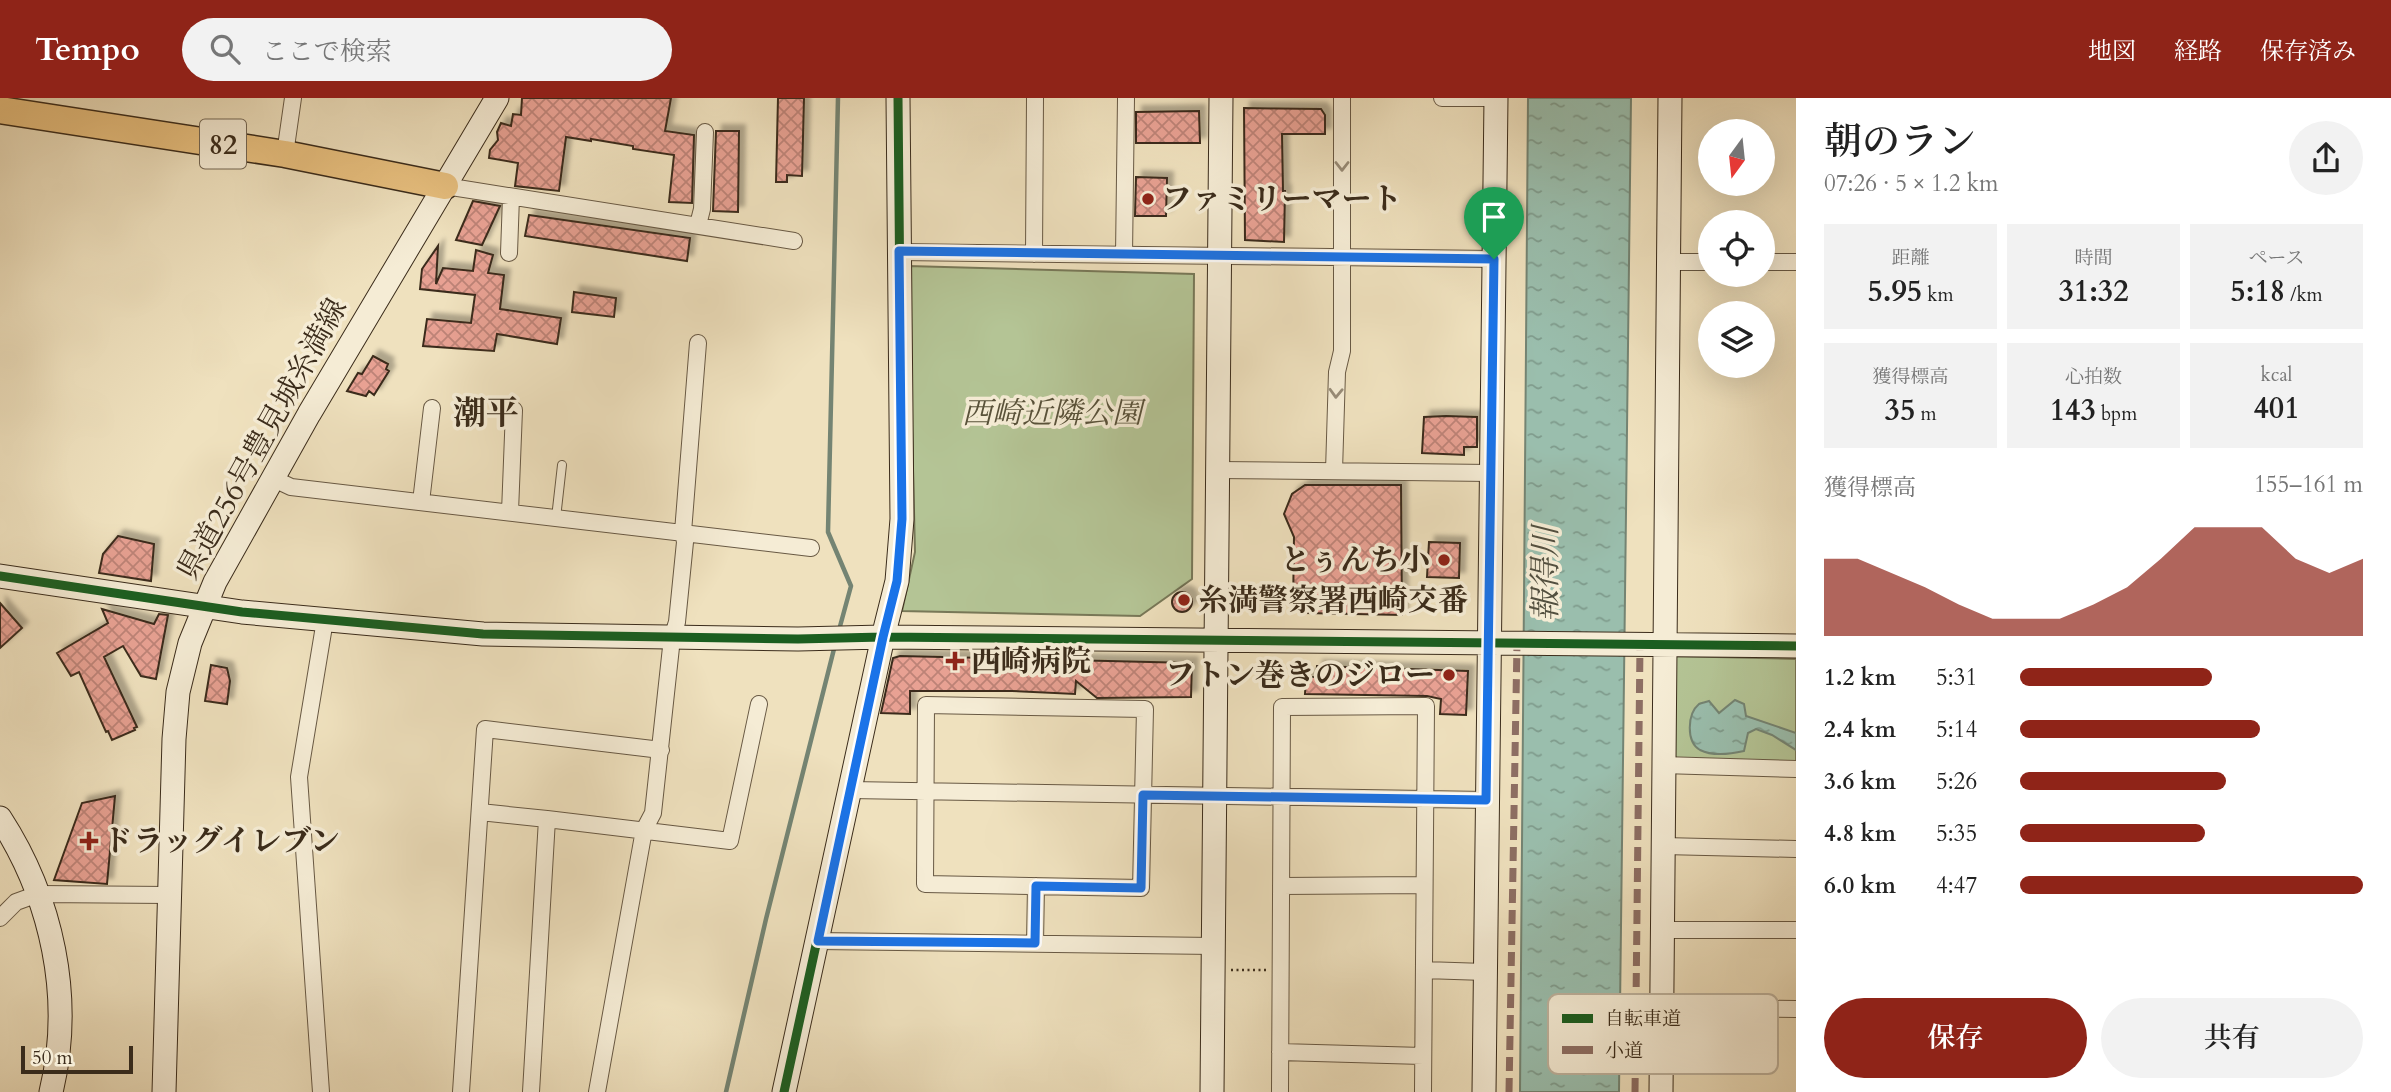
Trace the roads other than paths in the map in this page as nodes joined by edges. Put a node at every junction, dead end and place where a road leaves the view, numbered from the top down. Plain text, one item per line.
1 (293, 98) edge
2 (497, 98) edge
3 (898, 98) edge
4 (1035, 98) edge
5 (1126, 98) edge
6 (1221, 98) edge
7 (1342, 98) edge
8 (1442, 98) edge
9 (1496, 98) edge
10 (1670, 98) edge
11 (0, 110) edge
12 (705, 132) dead end
13 (285, 154) junction
14 (445, 186) junction
15 (511, 197) junction
16 (698, 225) junction
17 (794, 241) dead end
18 (899, 251) junction
19 (509, 253) dead end
20 (1034, 254) junction
21 (1124, 255) junction
22 (1220, 256) junction
23 (1341, 256) junction
24 (1494, 259) junction
25 (1670, 262) junction
26 (1698, 262) edge
27 (1775, 262) edge
28 (1796, 262) edge
29 (698, 343) dead end
30 (432, 408) dead end
31 (514, 410) dead end
32 (562, 465) dead end
33 (1218, 470) junction
34 (1334, 471) junction
35 (1491, 473) junction
36 (272, 478) junction
37 (421, 502) junction
38 (510, 512) junction
39 (556, 518) junction
40 (683, 532) junction
41 (811, 548) dead end
42 (0, 576) edge
43 (204, 605) junction
44 (325, 620) junction
45 (883, 637) junction
46 (672, 638) junction
47 (1217, 641) junction
48 (1489, 643) junction
49 (1664, 645) junction
50 (1796, 646) edge
51 (759, 704) dead end
52 (661, 750) junction
53 (1662, 765) junction
54 (1796, 769) edge
55 (850, 790) junction
56 (927, 792) junction
57 (1143, 795) junction
58 (1216, 796) junction
59 (1281, 797) junction
60 (1425, 800) junction
61 (1486, 800) junction
62 (480, 812) junction
63 (0, 818) edge
64 (547, 819) junction
65 (644, 830) junction
66 (1663, 846) junction
67 (1796, 849) edge
68 (1424, 885) junction
69 (1036, 886) junction
70 (1280, 886) junction
71 (38, 894) junction
72 (169, 895) junction
73 (0, 918) edge
74 (1663, 930) junction
75 (1796, 930) edge
76 (818, 941) junction
77 (1035, 943) junction
78 (1214, 946) junction
79 (1424, 970) junction
80 (1485, 971) junction
81 (1662, 994) edge
82 (1778, 1009) edge
83 (1796, 1009) edge
84 (1280, 1052) junction
85 (1423, 1056) junction
86 (1661, 1074) edge
87 (51, 1092) edge
88 (164, 1092) edge
89 (321, 1092) edge
90 (461, 1092) edge
91 (531, 1092) edge
92 (597, 1092) edge
93 (784, 1092) edge
94 (1212, 1092) edge
95 (1280, 1092) edge
96 (1423, 1092) edge
97 (1484, 1092) edge
98 (1661, 1092) edge

1 - 13 street
2 - 14 street, 県道256号豊見城糸満線
3 - 18 street
4 - 20 street
5 - 21 street
6 - 22 street
7 -> 23 street
8 - 9 street
9 - 24 street
10 - 25 street
11 - 13 main road, 82
12 - 16 street
13 - 14 main road, 82
14 - 15 street
14 - 36 street, 県道256号豊見城糸満線
15 - 16 street
15 - 19 street
16 - 17 street
18 - 20 street
18 - 45 street
20 - 21 street
21 - 22 street
22 - 23 street
22 - 33 street
23 - 24 street
23 -> 34 street
24 - 35 street
25 - 26 street
25 - 49 street
27 - 28 street
29 - 40 street
30 - 37 street
31 - 38 street
32 - 39 lane
33 - 34 street
33 - 47 street
34 - 35 street
35 - 48 street
36 - 37 street
36 - 43 street, 県道256号豊見城糸満線
37 - 38 street
38 - 39 street
39 - 40 street
40 - 41 street
40 - 46 street
42 - 43 street
43 - 44 street
43 - 72 street, 県道256号豊見城糸満線
44 - 46 street
44 - 89 street
45 - 46 street
45 - 47 street
45 - 55 street
46 - 52 street
47 - 48 street
47 - 58 street
48 - 49 street
48 - 61 street
49 - 50 street
49 - 53 street
51 - 65 street
52 - 62 street
52 - 65 street
53 - 54 street
53 - 66 street
55 - 56 street
55 - 76 street
56 - 57 street
56 - 57 street
56 - 69 street
57 - 58 street
57 - 69 street
58 - 59 street
58 - 78 street
59 - 60 street
59 - 60 street
59 - 70 street
60 - 61 street
60 - 68 street
61 - 80 street
62 - 64 street
62 - 90 street
63 - 71 street
64 - 65 street
64 - 91 street
65 - 92 street
66 - 67 street
66 - 74 street
68 - 70 street
68 - 79 street
69 - 77 street
70 - 84 street
71 - 72 street
71 - 73 street
71 - 87 street
72 - 88 street, 県道256号豊見城糸満線
74 - 75 street
74 - 81 street
76 - 77 street
76 - 93 street
77 - 78 street
78 - 94 street
79 - 80 street
79 - 85 street
80 - 97 street
82 - 83 street
84 - 85 street
84 - 95 street
85 - 96 street
86 - 98 street

